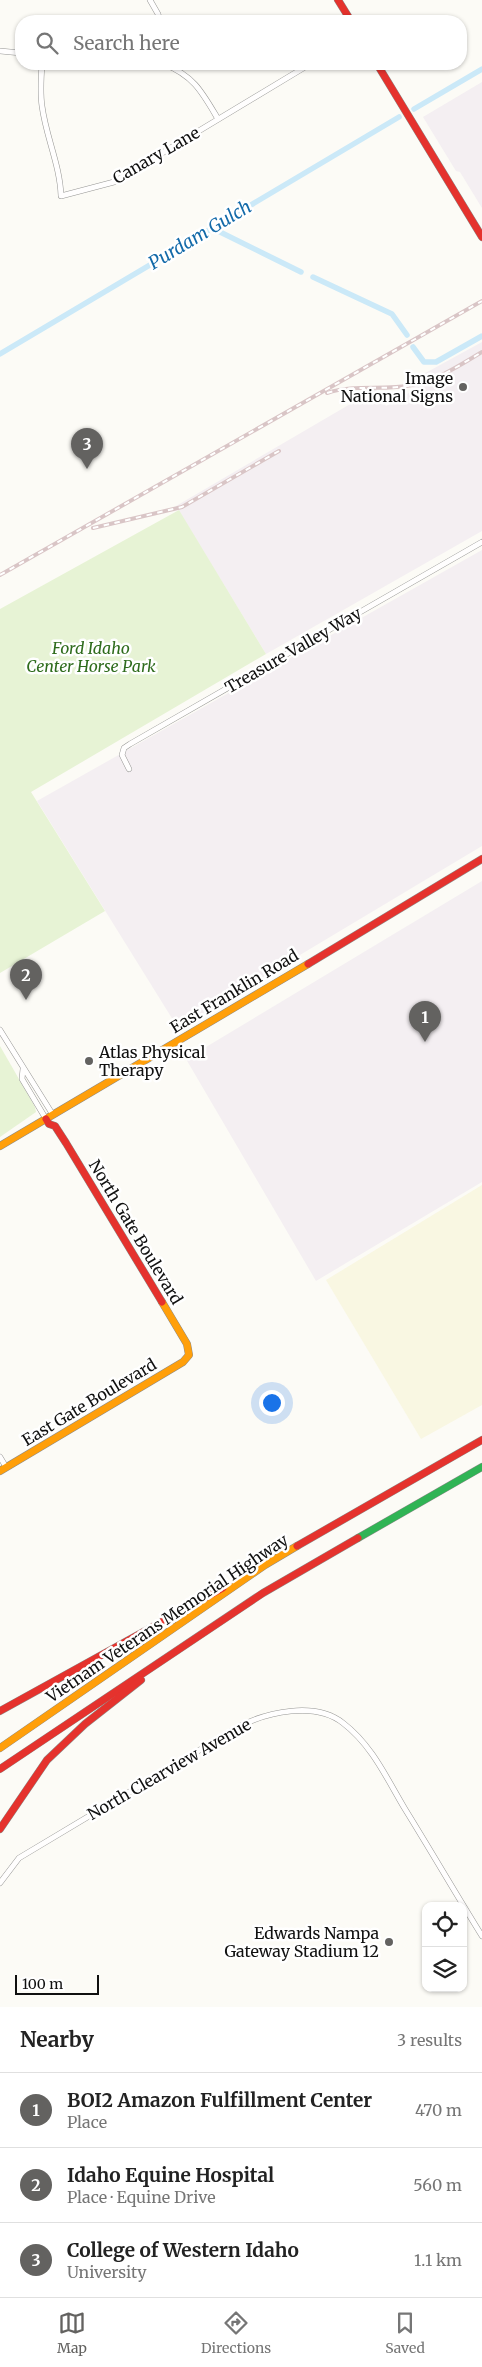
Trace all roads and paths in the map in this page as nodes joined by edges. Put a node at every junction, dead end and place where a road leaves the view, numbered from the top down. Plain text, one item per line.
1 (150, 0) edge
2 (338, 0) edge
3 (158, 15) edge
4 (347, 15) edge
5 (0, 51) edge
6 (15, 52) edge
7 (41, 70) edge
8 (179, 70) edge
9 (300, 70) edge
10 (381, 70) edge
11 (218, 119) junction
12 (482, 237) edge
13 (482, 542) edge
14 (129, 769) dead end
15 (482, 859) edge
16 (0, 1030) edge
17 (23, 1069) junction
18 (50, 1117) junction
19 (0, 1146) edge
20 (189, 1355) joint
21 (482, 1440) edge
22 (0, 1457) edge
23 (482, 1467) edge
24 (3, 1469) edge
25 (265, 1565) junction
26 (168, 1656) junction
27 (0, 1711) edge
28 (0, 1748) edge
29 (0, 1769) edge
30 (0, 1829) edge
31 (0, 1883) edge
32 (482, 1936) edge

1 - 3 street
2 - 4 main road
5 - 6 street
7 - 11 street, Canary Lane
8 - 11 street
9 - 11 street, Canary Lane
10 - 12 main road
13 - 14 street, Treasure Valley Way
15 - 18 main road, East Franklin Road
16 - 17 street
17 - 18 street
17 - 18 street
18 - 19 main road, East Franklin Road
18 - 20 main road, North Gate Boulevard
20 - 24 main road, East Gate Boulevard
21 - 25 main road, Vietnam Veterans Memorial Highway
22 - 24 street
23 - 26 main road, Vietnam Veterans Memorial Highway
25 - 27 main road
25 - 28 main road, Vietnam Veterans Memorial Highway
26 - 29 main road, Vietnam Veterans Memorial Highway
26 - 30 main road
31 - 32 street, North Clearview Avenue

